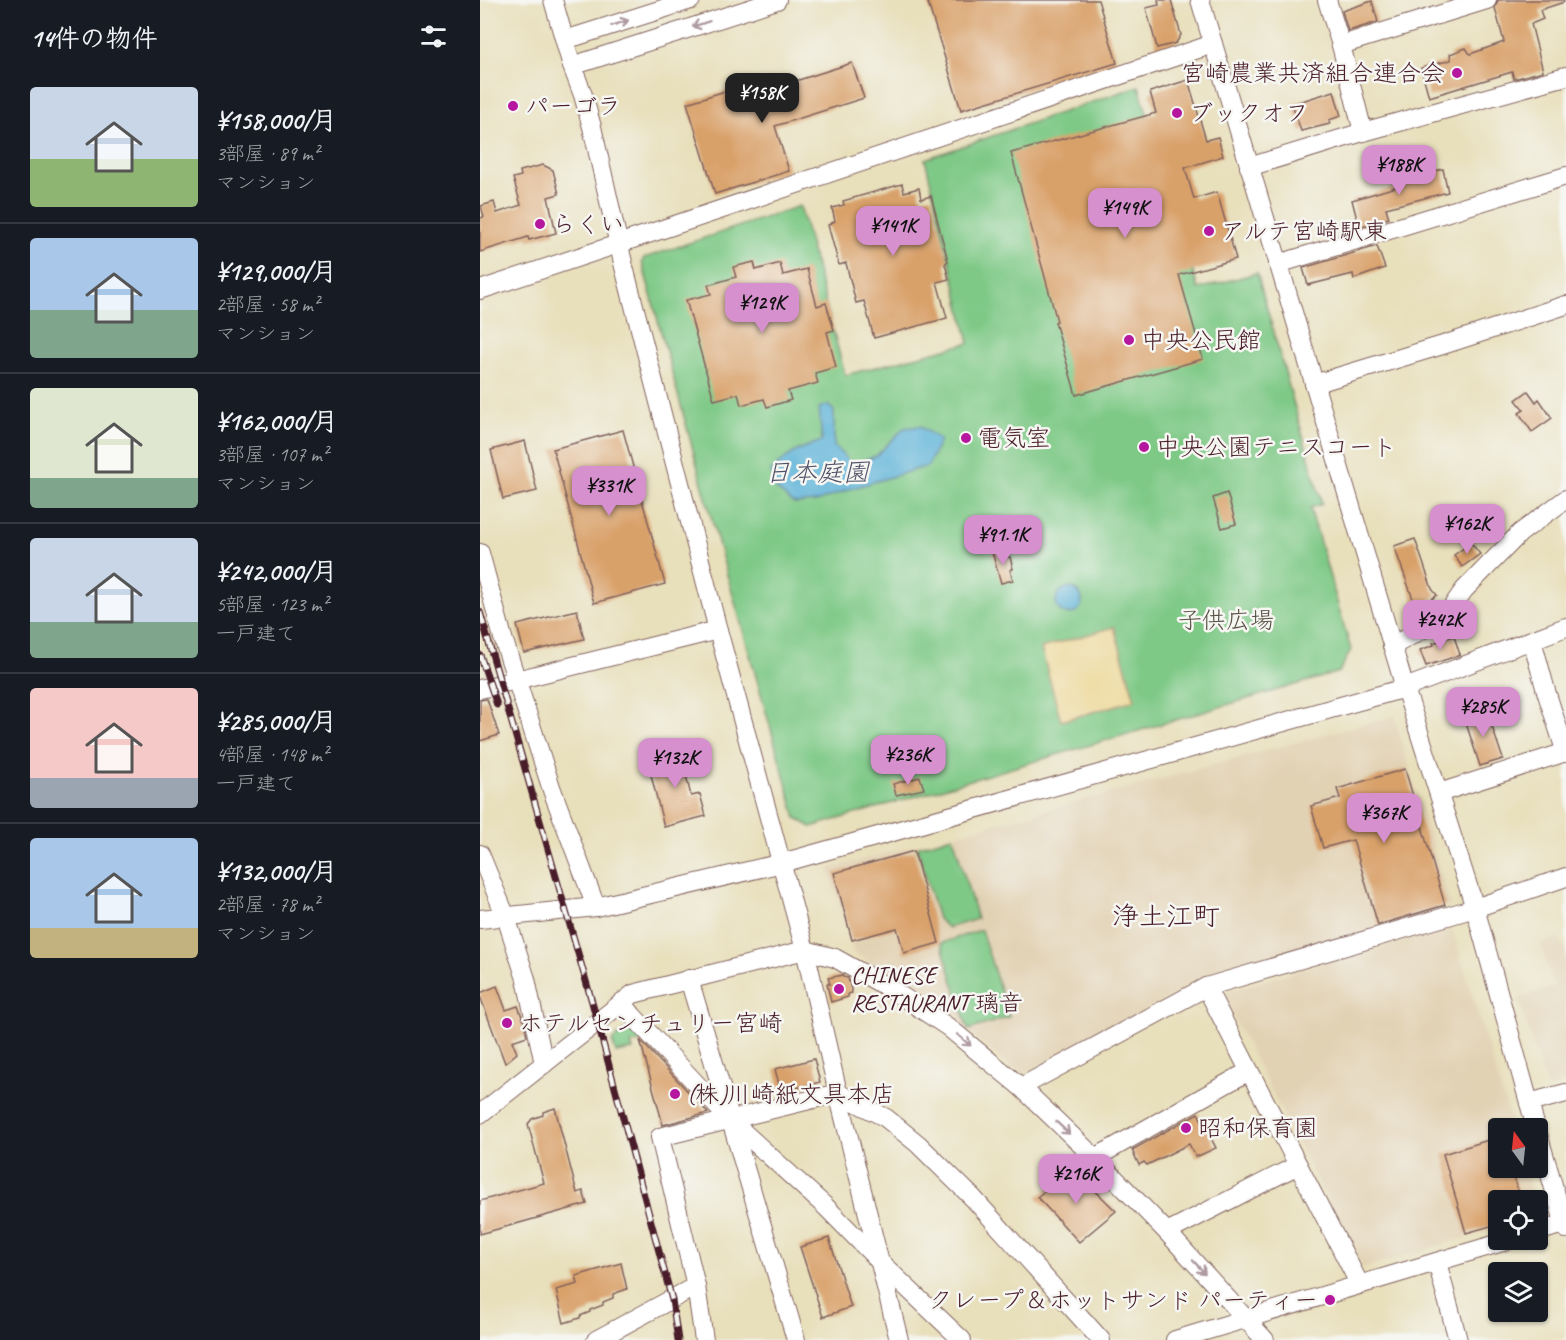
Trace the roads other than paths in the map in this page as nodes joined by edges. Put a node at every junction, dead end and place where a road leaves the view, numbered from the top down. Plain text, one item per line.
1 (554, 0) edge
2 (691, 0) edge
3 (777, 0) edge
4 (1200, 0) edge
5 (1327, 0) edge
6 (1487, 0) edge
7 (564, 40) junction
8 (1213, 44) junction
9 (1341, 45) junction
10 (572, 66) junction
11 (1566, 76) edge
12 (1363, 132) junction
13 (1249, 167) junction
14 (1566, 176) edge
15 (618, 244) junction
16 (1278, 264) junction
17 (480, 290) edge
18 (1566, 305) edge
19 (1314, 384) junction
20 (1566, 500) edge
21 (480, 553) edge
22 (1566, 627) edge
23 (718, 630) junction
24 (1532, 640) junction
25 (1392, 646) junction
26 (517, 680) junction
27 (1405, 688) junction
28 (480, 689) edge
29 (1566, 752) edge
30 (1439, 793) junction
31 (480, 854) edge
32 (782, 863) junction
33 (1566, 877) edge
34 (596, 907) junction
35 (1474, 908) junction
36 (506, 917) junction
37 (480, 919) edge
38 (805, 950) junction
39 (688, 979) junction
40 (1206, 987) junction
41 (622, 1002) junction
42 (544, 1064) junction
43 (1250, 1071) junction
44 (1020, 1087) junction
45 (1566, 1093) edge
46 (838, 1094) junction
47 (1528, 1103) junction
48 (480, 1114) edge
49 (1533, 1118) edge
50 (730, 1120) junction
51 (1095, 1158) junction
52 (1298, 1165) junction
53 (1548, 1168) edge
54 (1565, 1225) edge
55 (1548, 1229) edge
56 (1167, 1232) junction
57 (1488, 1246) edge
58 (880, 1262) junction
59 (1437, 1262) junction
60 (1360, 1285) junction
61 (696, 1286) junction
62 (1246, 1319) junction
63 (596, 1340) edge
64 (704, 1340) edge
65 (796, 1340) edge
66 (899, 1340) edge
67 (962, 1340) edge
68 (1101, 1340) edge
69 (1175, 1340) edge
70 (1265, 1340) edge
71 (1458, 1340) edge

1 - 7 street
7 -> 2 street
3 -> 10 street
4 - 8 street
5 - 9 street
6 - 9 street
7 - 10 street
8 - 13 street
8 - 15 street
9 - 12 street
10 - 15 street
11 - 12 street
12 - 13 street
13 - 16 street
14 - 16 street
15 - 17 street
15 - 23 street
16 - 19 street
18 - 19 street
19 - 25 street
20 - 25 street
21 - 26 street
22 - 24 street
23 - 26 street
23 - 32 street
24 - 27 street
24 - 29 street
25 - 27 street
26 - 28 street
26 - 34 street
27 - 30 street
27 - 32 street
29 - 30 street
30 - 35 street
31 - 36 street
32 - 34 street
32 - 38 street
33 - 35 street
34 - 36 street
35 - 40 street
35 - 47 street
36 - 37 street
36 - 42 street
38 - 39 street
38 -> 44 street
38 - 46 street
39 - 41 street
39 - 50 street
40 - 43 street
40 - 44 street
41 - 42 street
41 - 50 street
42 - 48 street
43 - 51 street
43 - 52 street
44 -> 51 street
45 - 47 street
46 - 50 street
46 - 58 street
46 - 68 street
47 - 49 street
50 - 58 street
50 - 61 street
50 - 65 street
51 - 56 street
52 - 56 street
52 - 60 street
53 - 54 street
54 - 55 street
56 -> 62 street
57 - 59 street
58 - 66 street
58 - 67 street
59 - 60 street
59 - 71 street
60 - 62 street
61 - 63 street
61 - 64 street
62 - 69 street
62 - 70 street

